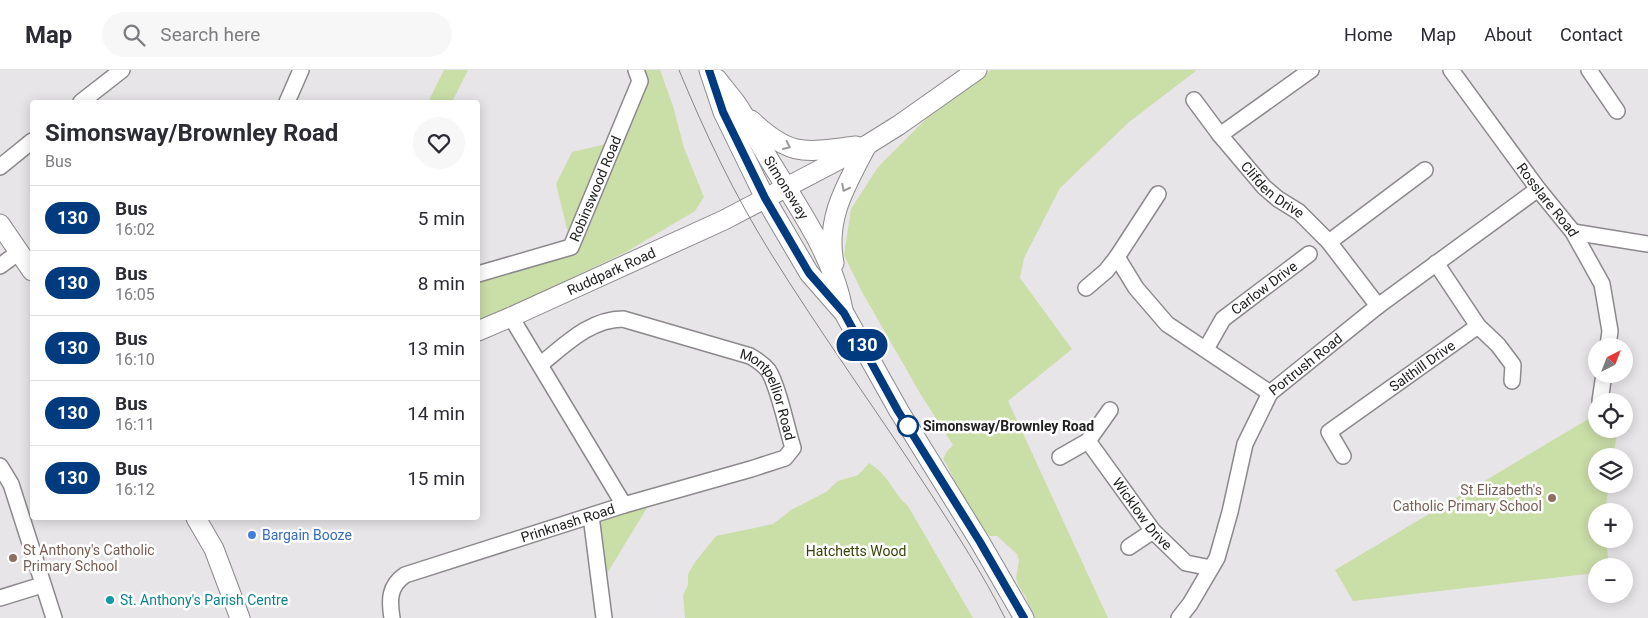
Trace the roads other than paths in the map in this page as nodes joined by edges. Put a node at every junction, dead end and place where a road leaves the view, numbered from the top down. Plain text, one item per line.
1 (122, 70) edge
2 (300, 70) edge
3 (636, 70) edge
4 (709, 70) edge
5 (977, 70) edge
6 (1311, 70) edge
7 (1451, 70) edge
8 (1589, 70) edge
9 (84, 100) edge
10 (288, 100) edge
11 (1194, 100) dead end
12 (737, 104) junction
13 (1617, 111) dead end
14 (1220, 135) junction
15 (30, 143) edge
16 (867, 145) junction
17 (0, 167) edge
18 (1425, 170) dead end
19 (786, 187) junction
20 (1538, 189) junction
21 (1158, 194) dead end
22 (765, 198) junction
23 (0, 224) edge
24 (1573, 232) junction
25 (1328, 242) junction
26 (1648, 244) edge
27 (19, 252) junction
28 (1309, 254) dead end
29 (1118, 257) junction
30 (1436, 263) junction
31 (0, 266) edge
32 (30, 268) edge
33 (480, 273) edge
34 (1086, 288) dead end
35 (834, 295) junction
36 (1378, 306) junction
37 (511, 317) junction
38 (1478, 326) junction
39 (480, 330) edge
40 (1609, 338) edge
41 (1206, 349) junction
42 (541, 364) junction
43 (1512, 381) dead end
44 (1270, 393) junction
45 (1110, 410) dead end
46 (1088, 441) junction
47 (1343, 456) dead end
48 (1060, 457) dead end
49 (0, 466) edge
50 (624, 505) junction
51 (591, 516) junction
52 (197, 520) edge
53 (1153, 531) junction
54 (1129, 547) dead end
55 (1211, 568) junction
56 (42, 585) junction
57 (0, 598) edge
58 (54, 618) edge
59 (240, 618) edge
60 (392, 618) edge
61 (604, 618) edge
62 (1024, 618) edge
63 (1179, 618) edge

1 - 9 street
2 - 10 street
3 - 33 street, Robinswood Road
4 - 12 street, Simonsway
4 - 22 street, Simonsway
5 - 16 street, Ruddpark Road
6 - 14 street
7 - 20 street, Rosslare Road
8 - 13 street
11 - 14 street, Clifden Drive
12 -> 16 street
12 - 19 street, Simonsway
14 - 25 street, Clifden Drive
15 - 17 street
16 - 19 street, Ruddpark Road
16 -> 35 street
18 - 25 street
19 - 22 street, Ruddpark Road
19 - 35 street
20 - 24 street, Rosslare Road
20 - 30 street, Portrush Road
21 - 29 street
22 - 35 street, Simonsway
22 - 37 street, Ruddpark Road
23 - 27 street
24 - 26 street
24 - 40 street, Rosslare Road
25 - 36 street, Clifden Drive
27 - 31 street
27 - 32 street
28 - 41 street, Carlow Drive
29 - 34 street
29 - 41 street
30 - 36 street, Portrush Road
30 - 38 street
35 - 62 street, Simonsway
36 - 44 street, Portrush Road
37 - 39 street, Ruddpark Road
37 - 42 street, Prinknash Road
38 - 43 street
38 - 47 street, Salthill Drive
41 - 44 street
42 - 50 street, Prinknash Road
42 - 50 street, Montpellior Road
44 - 55 street, Portrush Road
45 - 46 street
46 - 48 street
46 - 53 street, Wicklow Drive
49 - 56 street
50 - 51 street, Prinknash Road
51 - 60 street, Prinknash Road
51 - 61 street
52 - 59 street
53 - 54 street
53 - 55 street, Wicklow Drive
55 - 63 street, Portrush Road
56 - 57 street
56 - 58 street

